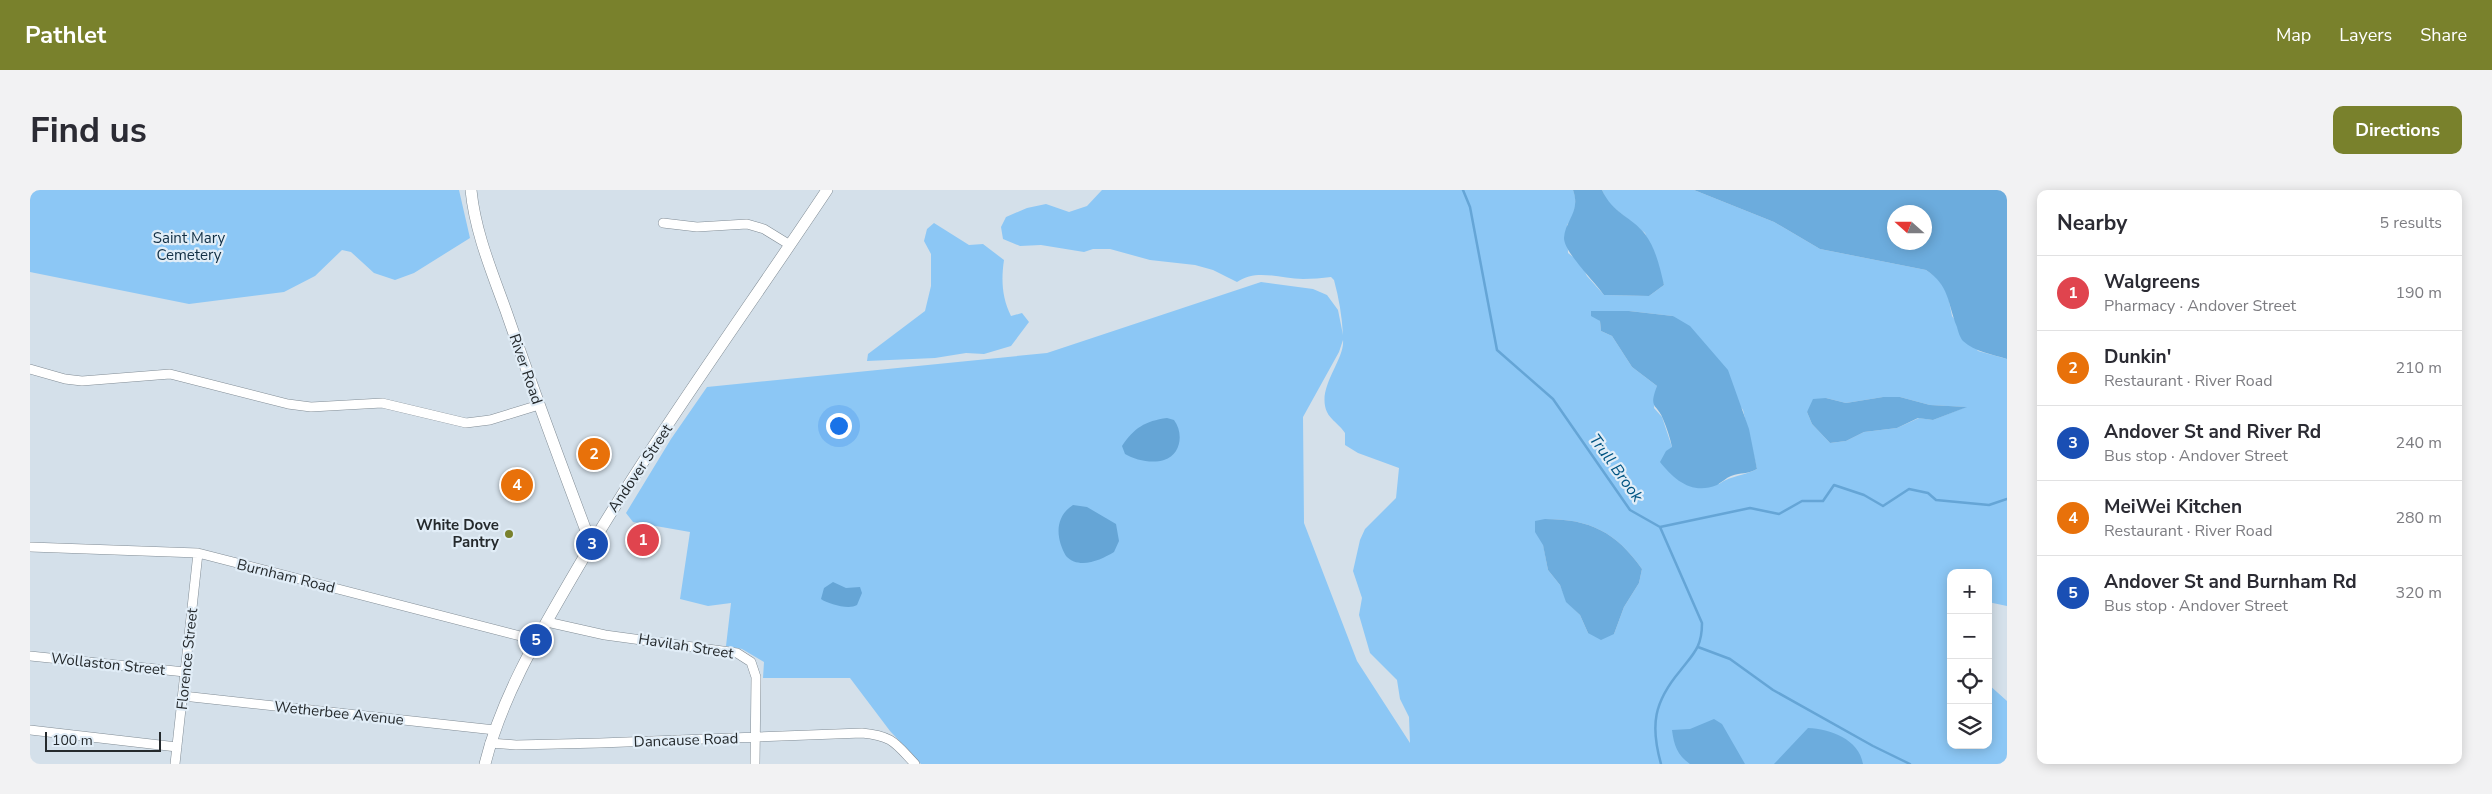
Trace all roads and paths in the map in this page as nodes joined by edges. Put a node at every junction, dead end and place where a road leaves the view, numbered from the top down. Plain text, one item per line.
1 (471, 190) edge
2 (827, 190) edge
3 (662, 223) dead end
4 (790, 245) junction
5 (30, 369) edge
6 (539, 405) junction
7 (591, 544) junction
8 (30, 547) edge
9 (198, 553) junction
10 (547, 622) junction
11 (536, 640) junction
12 (30, 656) edge
13 (185, 672) junction
14 (183, 696) junction
15 (30, 730) edge
16 (495, 730) junction
17 (755, 737) junction
18 (490, 743) junction
19 (177, 747) junction
20 (175, 764) edge
21 (485, 764) edge
22 (755, 764) edge
23 (915, 764) edge

1 - 6 main road, River Road
2 - 4 main road, Andover Street
3 - 4 street
4 - 7 main road, Andover Street
5 - 6 street
6 - 7 main road, River Road
7 - 10 main road, Andover Street
8 - 9 street, Burnham Road
9 - 11 street, Burnham Road
9 - 13 street, Florence Street
10 - 11 main road, Andover Street
10 - 17 street, Havilah Street
11 - 16 main road, Andover Street
12 - 13 street, Wollaston Street
13 - 14 street, Florence Street
14 - 16 street, Wetherbee Avenue
14 - 19 street, Florence Street
15 - 19 street
16 - 18 main road, Andover Street
17 - 18 street, Dancause Road
17 - 22 street, Havilah Street
17 - 23 street, Dancause Road
18 - 21 main road, Andover Street
19 - 20 street, Florence Street

